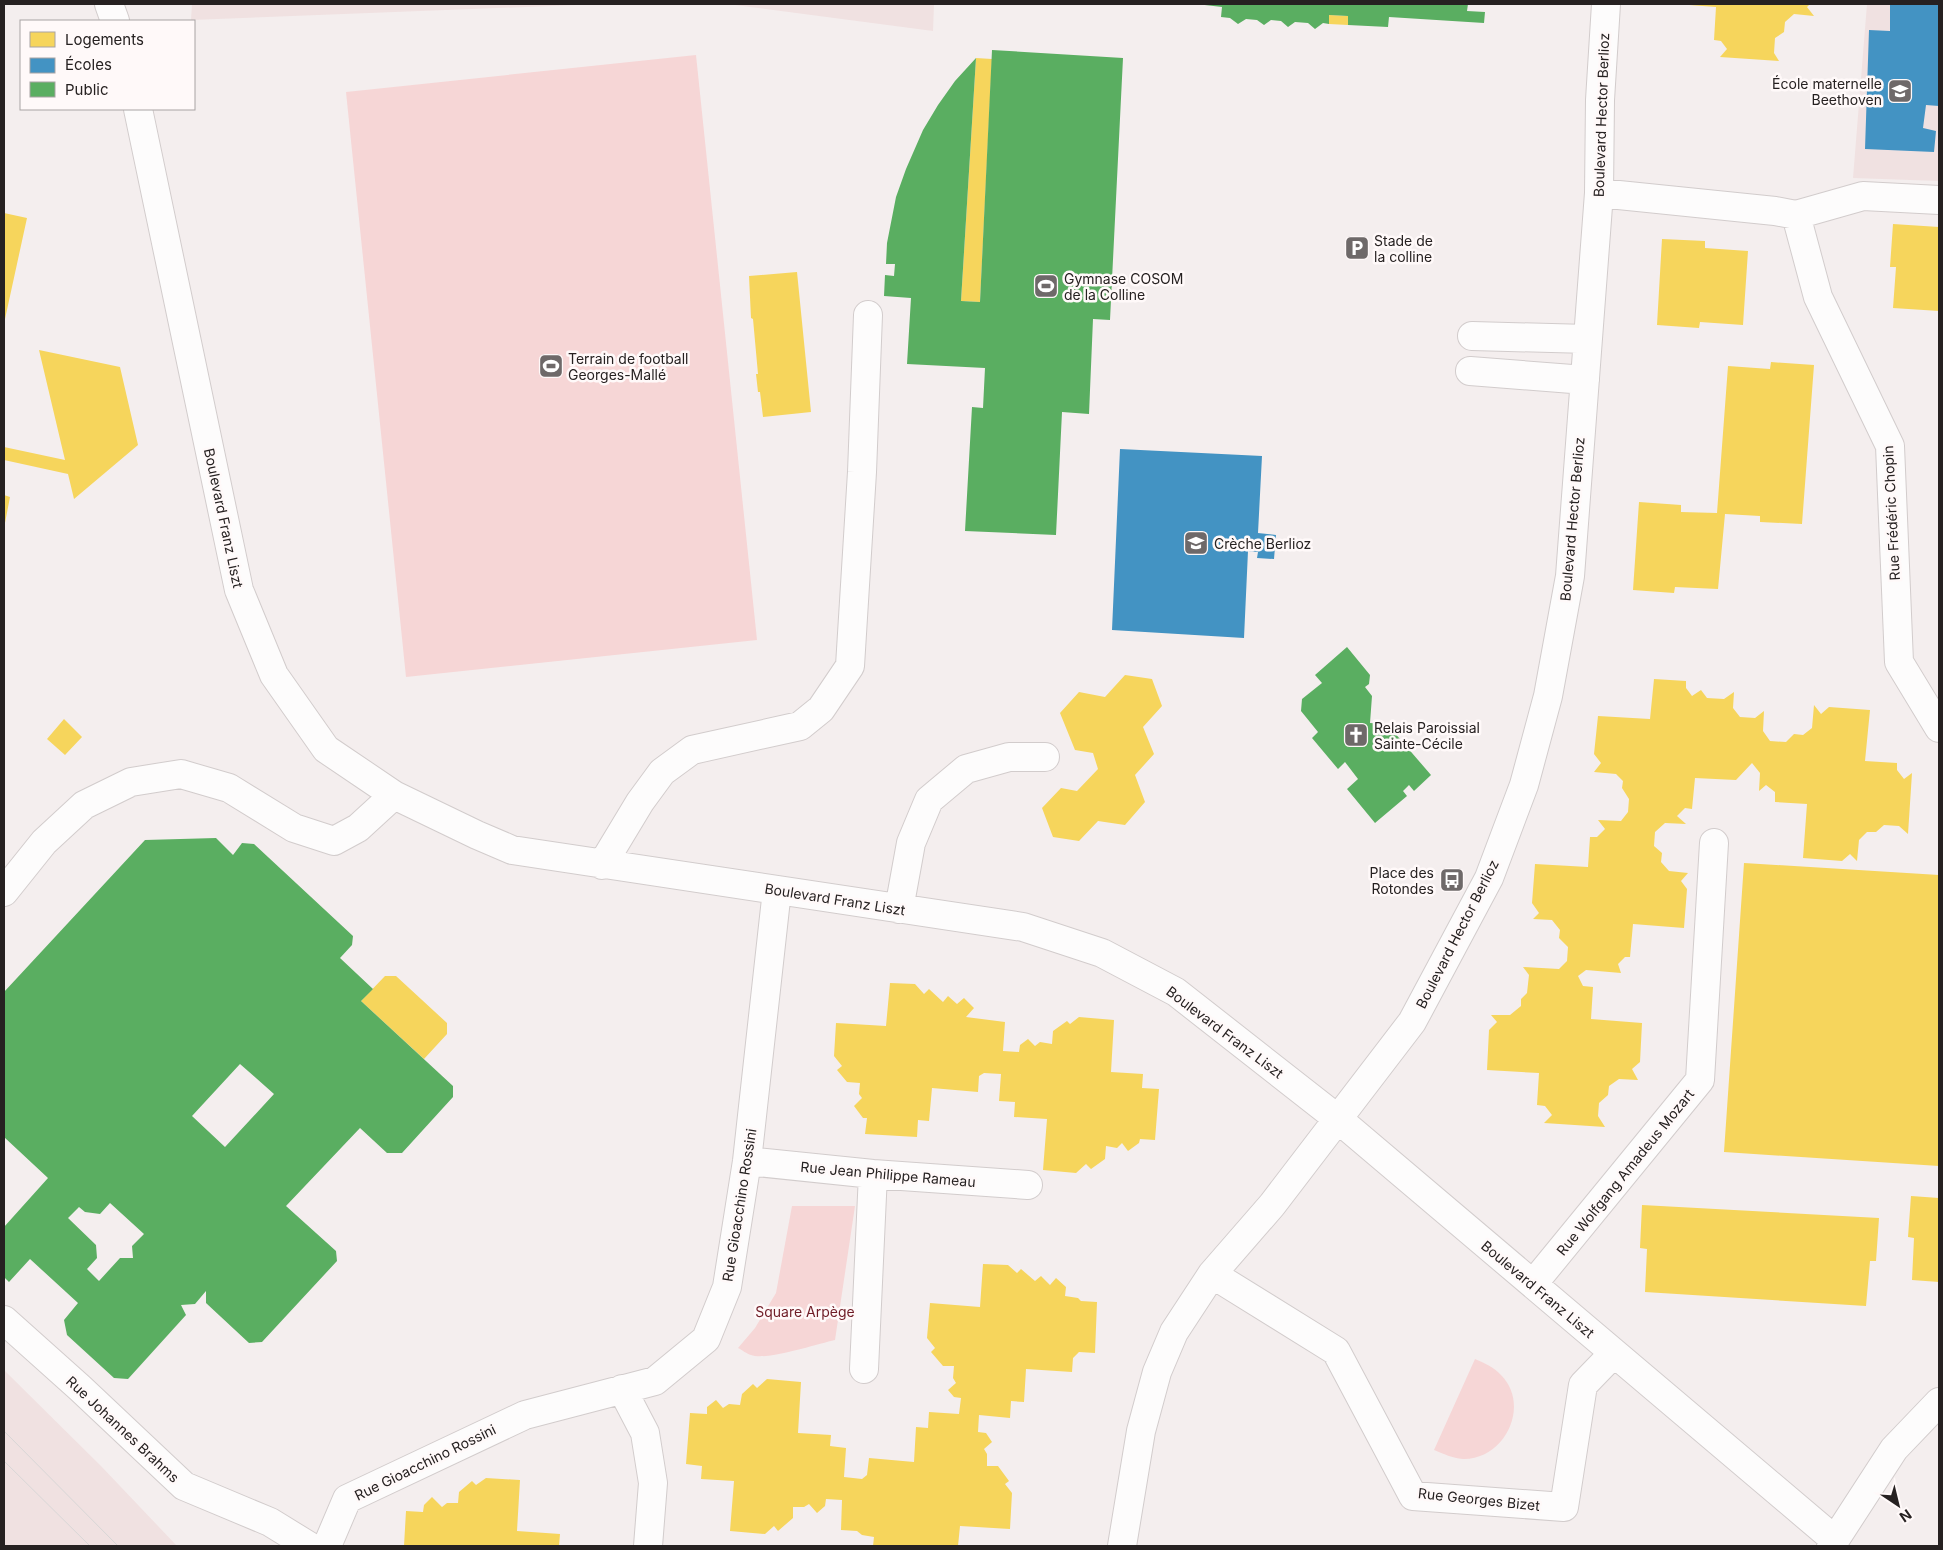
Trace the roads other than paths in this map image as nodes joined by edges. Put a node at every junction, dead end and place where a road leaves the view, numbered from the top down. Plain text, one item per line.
1 (109, 4) edge
2 (1606, 4) edge
3 (114, 20) edge
4 (138, 110) edge
5 (1599, 193) junction
6 (1939, 200) edge
7 (1796, 215) junction
8 (868, 315) dead end
9 (1472, 336) dead end
10 (1588, 339) junction
11 (1470, 371) dead end
12 (1584, 380) junction
13 (1939, 728) edge
14 (1045, 757) dead end
15 (394, 795) junction
16 (1714, 843) dead end
17 (602, 865) junction
18 (777, 890) junction
19 (4, 892) edge
20 (899, 908) junction
21 (1338, 1119) junction
22 (747, 1161) junction
23 (873, 1174) junction
24 (1028, 1185) dead end
25 (1212, 1274) junction
26 (1533, 1284) junction
27 (4, 1320) edge
28 (1614, 1353) junction
29 (864, 1369) dead end
30 (622, 1389) junction
31 (1939, 1402) edge
32 (1833, 1543) edge
33 (308, 1546) edge
34 (327, 1546) edge
35 (648, 1546) edge
36 (1122, 1546) edge

1 - 3 street
2 - 5 street, Boulevard Hector Berlioz
4 - 15 street, Boulevard Franz Liszt
5 - 7 street
5 - 10 street, Boulevard Hector Berlioz
6 - 7 street
7 - 13 street, Rue Frédéric Chopin
8 - 17 street
9 - 10 street
10 - 12 street, Boulevard Hector Berlioz
11 - 12 street
12 - 21 street, Boulevard Hector Berlioz
14 - 20 street
15 - 17 street, Boulevard Franz Liszt
15 - 19 street
16 - 26 street, Rue Wolfgang Amadeus Mozart
17 - 18 street, Boulevard Franz Liszt
18 - 20 street, Boulevard Franz Liszt
18 - 22 street, Rue Gioacchino Rossini
20 - 21 street, Boulevard Franz Liszt
21 - 25 street, Boulevard Hector Berlioz
21 - 26 street, Boulevard Franz Liszt
22 - 23 street, Rue Jean Philippe Rameau
22 - 30 street, Rue Gioacchino Rossini
23 - 24 street, Rue Jean Philippe Rameau
23 - 29 street
25 - 28 street, Rue Georges Bizet
25 - 36 street, Boulevard Hector Berlioz
26 - 28 street, Boulevard Franz Liszt
27 - 33 street, Rue Johannes Brahms
28 - 32 street, Boulevard Franz Liszt
30 - 34 street, Rue Gioacchino Rossini
30 - 35 street
31 - 32 street

